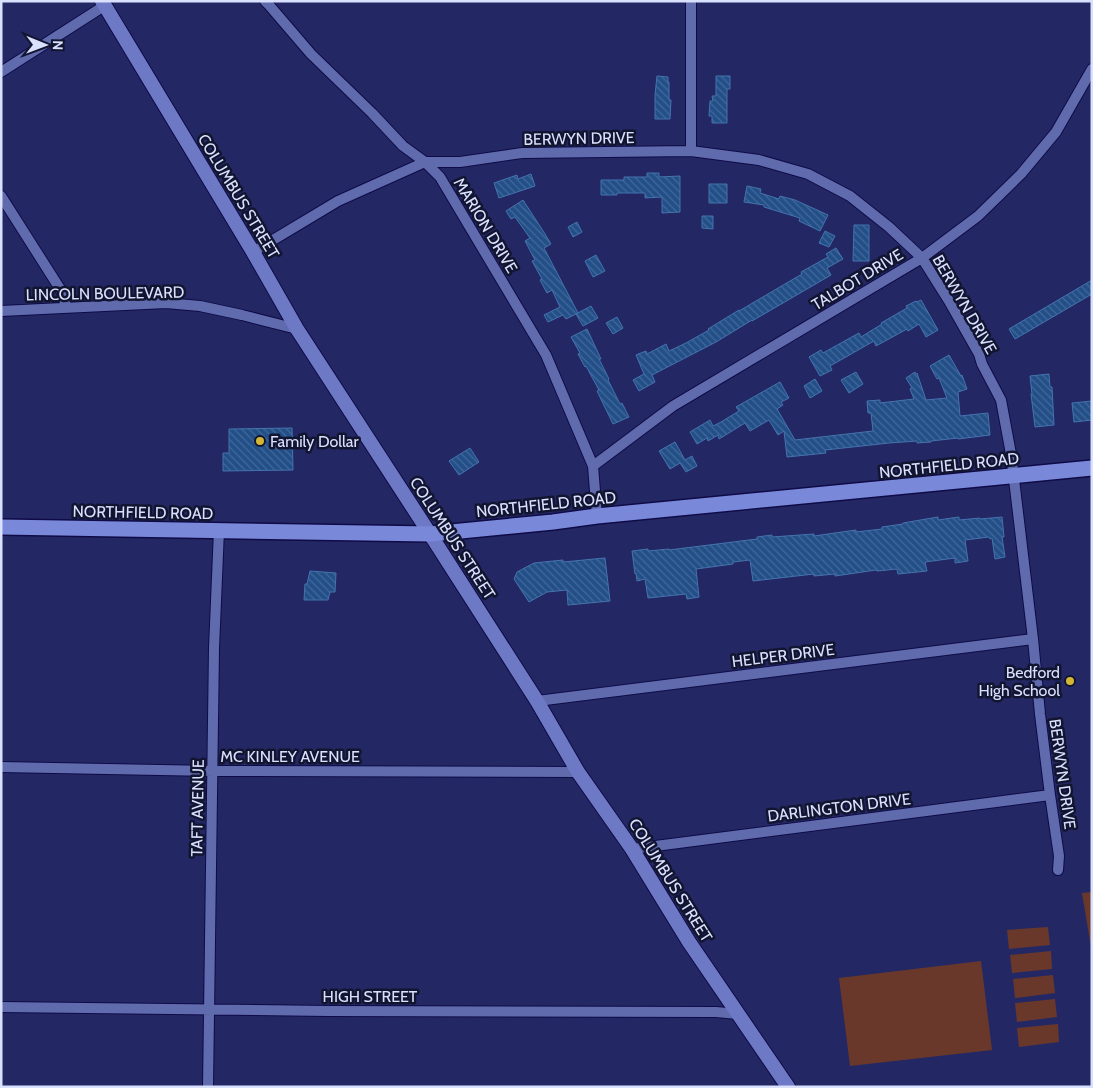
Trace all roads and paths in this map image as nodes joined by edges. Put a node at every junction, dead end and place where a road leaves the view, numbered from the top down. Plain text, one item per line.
1 (265, 1) edge
2 (691, 1) edge
3 (103, 3) edge
4 (274, 6) edge
5 (1092, 69) edge
6 (1, 72) edge
7 (691, 151) junction
8 (425, 162) junction
9 (1, 196) edge
10 (252, 252) junction
11 (922, 258) junction
12 (66, 307) junction
13 (1, 311) edge
14 (297, 329) junction
15 (592, 466) junction
16 (1092, 468) edge
17 (1014, 476) junction
18 (597, 516) junction
19 (1, 527) edge
20 (219, 530) junction
21 (430, 534) junction
22 (1033, 638) junction
23 (537, 701) junction
24 (1, 767) edge
25 (213, 771) junction
26 (578, 772) junction
27 (1050, 795) junction
28 (632, 849) junction
29 (1058, 870) dead end
30 (1, 1007) edge
31 (209, 1010) junction
32 (738, 1014) junction
33 (208, 1087) edge
34 (788, 1087) edge

1 - 4 street, MARION DRIVE
2 - 7 street
3 - 6 street
3 - 10 street, COLUMBUS STREET
4 - 8 street, MARION DRIVE
5 - 11 street, TALBOT DRIVE
7 - 8 street, BERWYN DRIVE
7 - 11 street, BERWYN DRIVE
8 - 10 street, BERWYN DRIVE
8 - 15 street, MARION DRIVE
9 - 12 street
10 - 14 street, COLUMBUS STREET
11 - 15 street, TALBOT DRIVE
11 - 17 street, BERWYN DRIVE
12 - 13 street, LINCOLN BOULEVARD
12 - 14 street, LINCOLN BOULEVARD
14 - 21 street, COLUMBUS STREET
15 - 18 street, MARION DRIVE
16 - 17 main road, NORTHFIELD ROAD
17 - 18 main road, NORTHFIELD ROAD
17 - 22 street, BERWYN DRIVE
18 - 21 main road, NORTHFIELD ROAD
19 - 20 main road, NORTHFIELD ROAD
20 - 21 main road, NORTHFIELD ROAD
20 - 25 street, TAFT AVENUE
21 - 23 street, COLUMBUS STREET
22 - 23 street, HELPER DRIVE
22 - 27 street, BERWYN DRIVE
23 - 26 street, COLUMBUS STREET
24 - 25 street, MC KINLEY AVENUE
25 - 26 street, MC KINLEY AVENUE
25 - 31 street, TAFT AVENUE
26 - 28 street, COLUMBUS STREET
27 - 28 street, DARLINGTON DRIVE
27 - 29 street, BERWYN DRIVE
28 - 32 street, COLUMBUS STREET
30 - 31 street, HIGH STREET
31 - 32 street, HIGH STREET
31 - 33 street, TAFT AVENUE
32 - 34 street, COLUMBUS STREET

